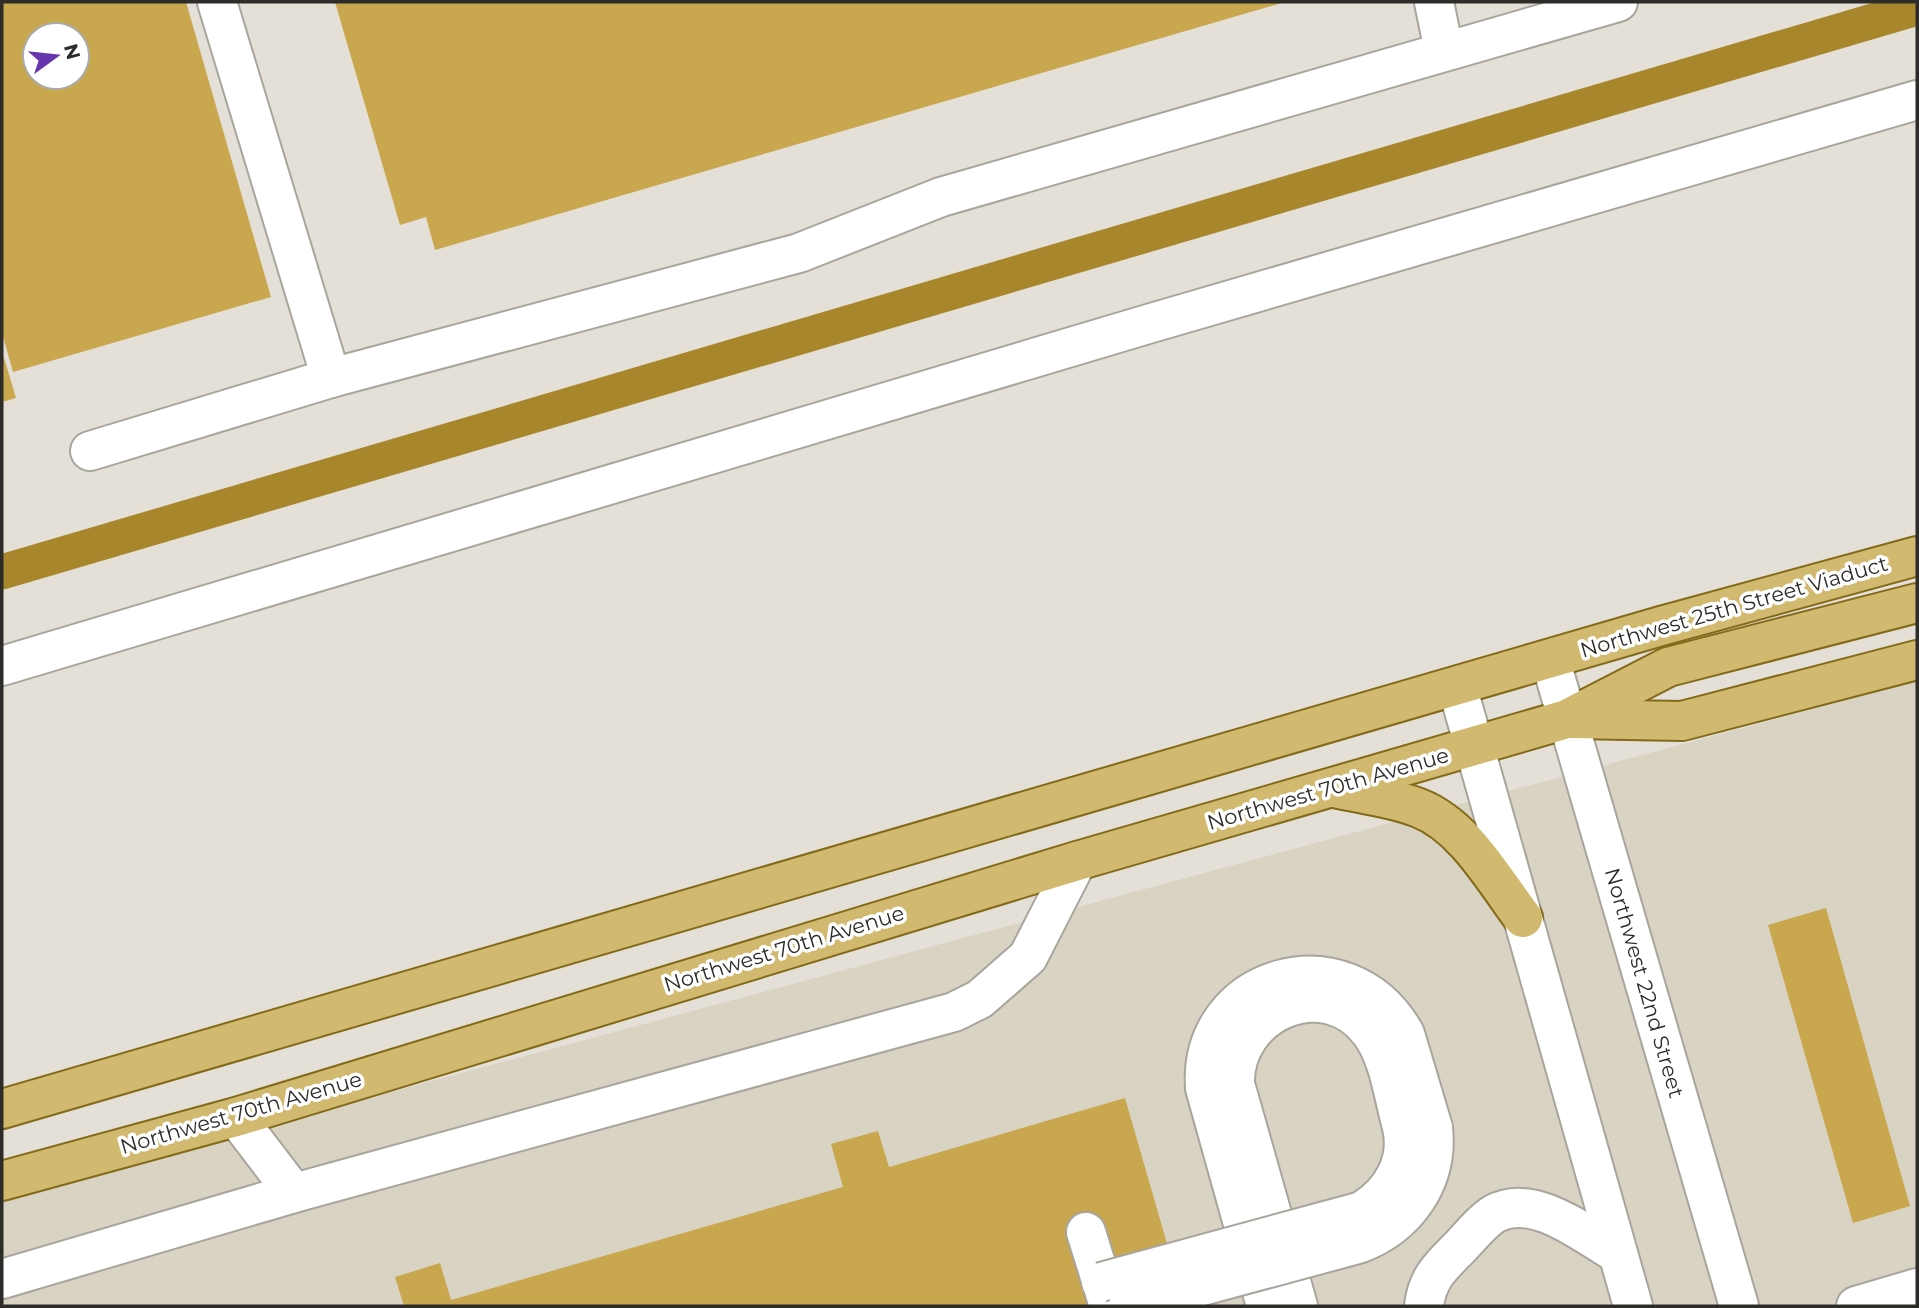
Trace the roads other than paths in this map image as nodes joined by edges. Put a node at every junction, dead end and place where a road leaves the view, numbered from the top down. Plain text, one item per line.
1 (217, 2) edge
2 (1434, 2) edge
3 (1618, 2) edge
4 (1444, 51) junction
5 (1917, 100) edge
6 (331, 378) junction
7 (90, 451) dead end
8 (1917, 556) edge
9 (1917, 603) edge
10 (1550, 659) junction
11 (1917, 660) edge
12 (2, 666) edge
13 (1457, 686) junction
14 (1567, 719) junction
15 (1475, 747) junction
16 (1332, 788) junction
17 (1077, 861) junction
18 (1523, 918) junction
19 (2, 1109) edge
20 (236, 1117) junction
21 (2, 1181) edge
22 (294, 1193) junction
23 (1086, 1233) dead end
24 (1618, 1254) junction
25 (2, 1279) edge
26 (1917, 1289) edge
27 (1112, 1298) edge
28 (1266, 1306) edge
29 (1298, 1306) edge
30 (1424, 1306) edge
31 (1633, 1306) edge
32 (1739, 1306) edge
33 (1856, 1306) edge

1 - 6 street
2 - 4 street
3 - 4 street
4 - 6 street
5 - 12 street
6 - 7 street
8 - 10 main road, Northwest 25th Street Viaduct
9 - 14 main road, Northwest 25th Street Viaduct
10 - 13 main road
10 - 14 street, Northwest 22nd Street
11 - 14 main road
13 - 15 street
13 - 19 main road
14 - 15 main road, Northwest 70th Avenue
14 - 32 street, Northwest 22nd Street
15 - 16 main road, Northwest 70th Avenue
15 - 18 street
16 - 17 main road, Northwest 70th Avenue
16 - 18 main road
17 - 20 main road, Northwest 70th Avenue
17 - 22 street
18 - 24 street
20 - 21 main road, Northwest 70th Avenue
20 - 22 street
22 - 25 street
23 - 27 street
24 - 30 street
24 - 31 street
26 - 33 street
27 - 28 street, bridge
27 - 29 street, bridge

